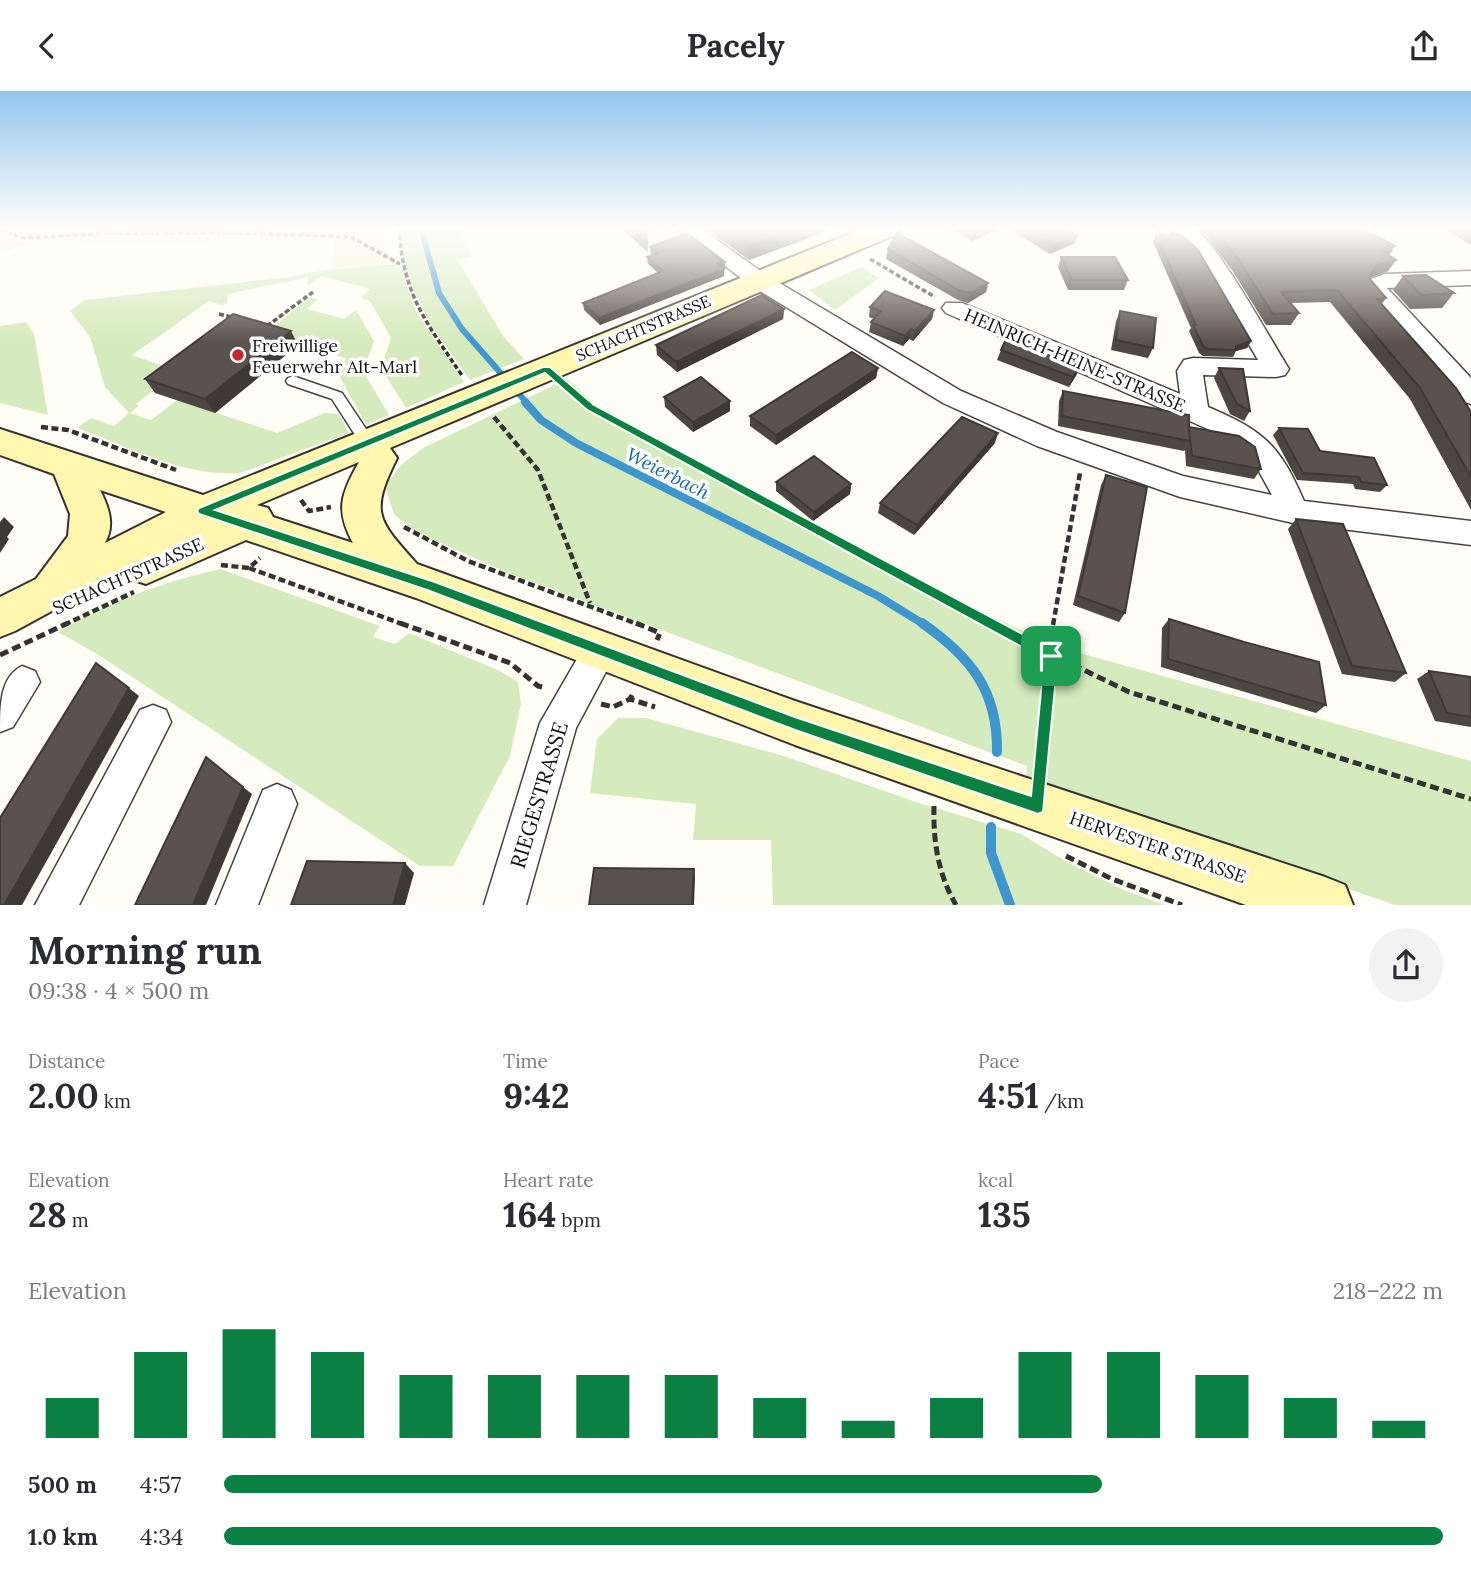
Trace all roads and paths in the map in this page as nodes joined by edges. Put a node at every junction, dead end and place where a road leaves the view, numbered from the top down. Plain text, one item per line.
1 (739, 266) edge
2 (793, 266) edge
3 (881, 266) edge
4 (1215, 266) edge
5 (1471, 278) edge
6 (758, 280) junction
7 (313, 292) dead end
8 (954, 308) joint
9 (219, 314) dead end
10 (244, 321) edge
11 (257, 324) edge
12 (542, 371) junction
13 (293, 381) dead end
14 (1471, 395) edge
15 (1195, 412) junction
16 (15, 434) edge
17 (373, 451) junction
18 (1084, 454) junction
19 (68, 465) junction
20 (183, 473) dead end
21 (288, 490) junction
22 (359, 502) junction
23 (203, 511) junction
24 (1293, 511) junction
25 (243, 524) junction
26 (399, 525) dead end
27 (1471, 533) edge
28 (249, 568) dead end
29 (402, 576) junction
30 (44, 594) junction
31 (0, 618) edge
32 (595, 627) junction
33 (0, 634) edge
34 (1051, 656) junction
35 (22, 682) dead end
36 (574, 696) junction
37 (630, 699) dead end
38 (0, 715) edge
39 (153, 722) dead end
40 (934, 799) dead end
41 (1471, 799) edge
42 (277, 804) dead end
43 (1038, 806) junction
44 (56, 905) edge
45 (237, 905) edge
46 (505, 905) edge
47 (956, 905) edge
48 (1325, 905) edge

1 - 6 street
2 - 6 street, SCHACHTSTRASSE
3 - 8 path
4 - 15 street, HEINRICH-HEINE-STRASSE
5 - 14 street
6 - 12 street, SCHACHTSTRASSE
6 - 18 street
7 - 11 path
8 - 15 street, HEINRICH-HEINE-STRASSE
9 - 10 path
12 - 17 street, SCHACHTSTRASSE
12 - 34 path
13 - 17 lane
15 - 24 street, HEINRICH-HEINE-STRASSE
16 - 19 street, HERVESTER STRASSE
16 - 20 path
17 - 21 street, SCHACHTSTRASSE
17 - 22 street
18 - 24 street
18 - 34 path
19 - 23 street, HERVESTER STRASSE
19 - 30 street
21 - 22 path
21 - 23 street, SCHACHTSTRASSE
21 - 25 street, SCHACHTSTRASSE
22 - 29 street
23 - 25 street, HERVESTER STRASSE
23 - 30 street, SCHACHTSTRASSE
24 - 27 street
25 - 29 street, HERVESTER STRASSE
25 - 33 street, SCHACHTSTRASSE
26 - 32 path
28 - 36 path
29 - 32 street, HERVESTER STRASSE
30 - 31 street, SCHACHTSTRASSE
32 - 36 street, RIEGESTRASSE
32 - 43 street, HERVESTER STRASSE
34 - 41 path
34 - 43 path
35 - 38 street
36 - 37 path
36 - 46 street, RIEGESTRASSE
39 - 44 street
40 - 47 path
42 - 45 street
43 - 48 street, HERVESTER STRASSE

